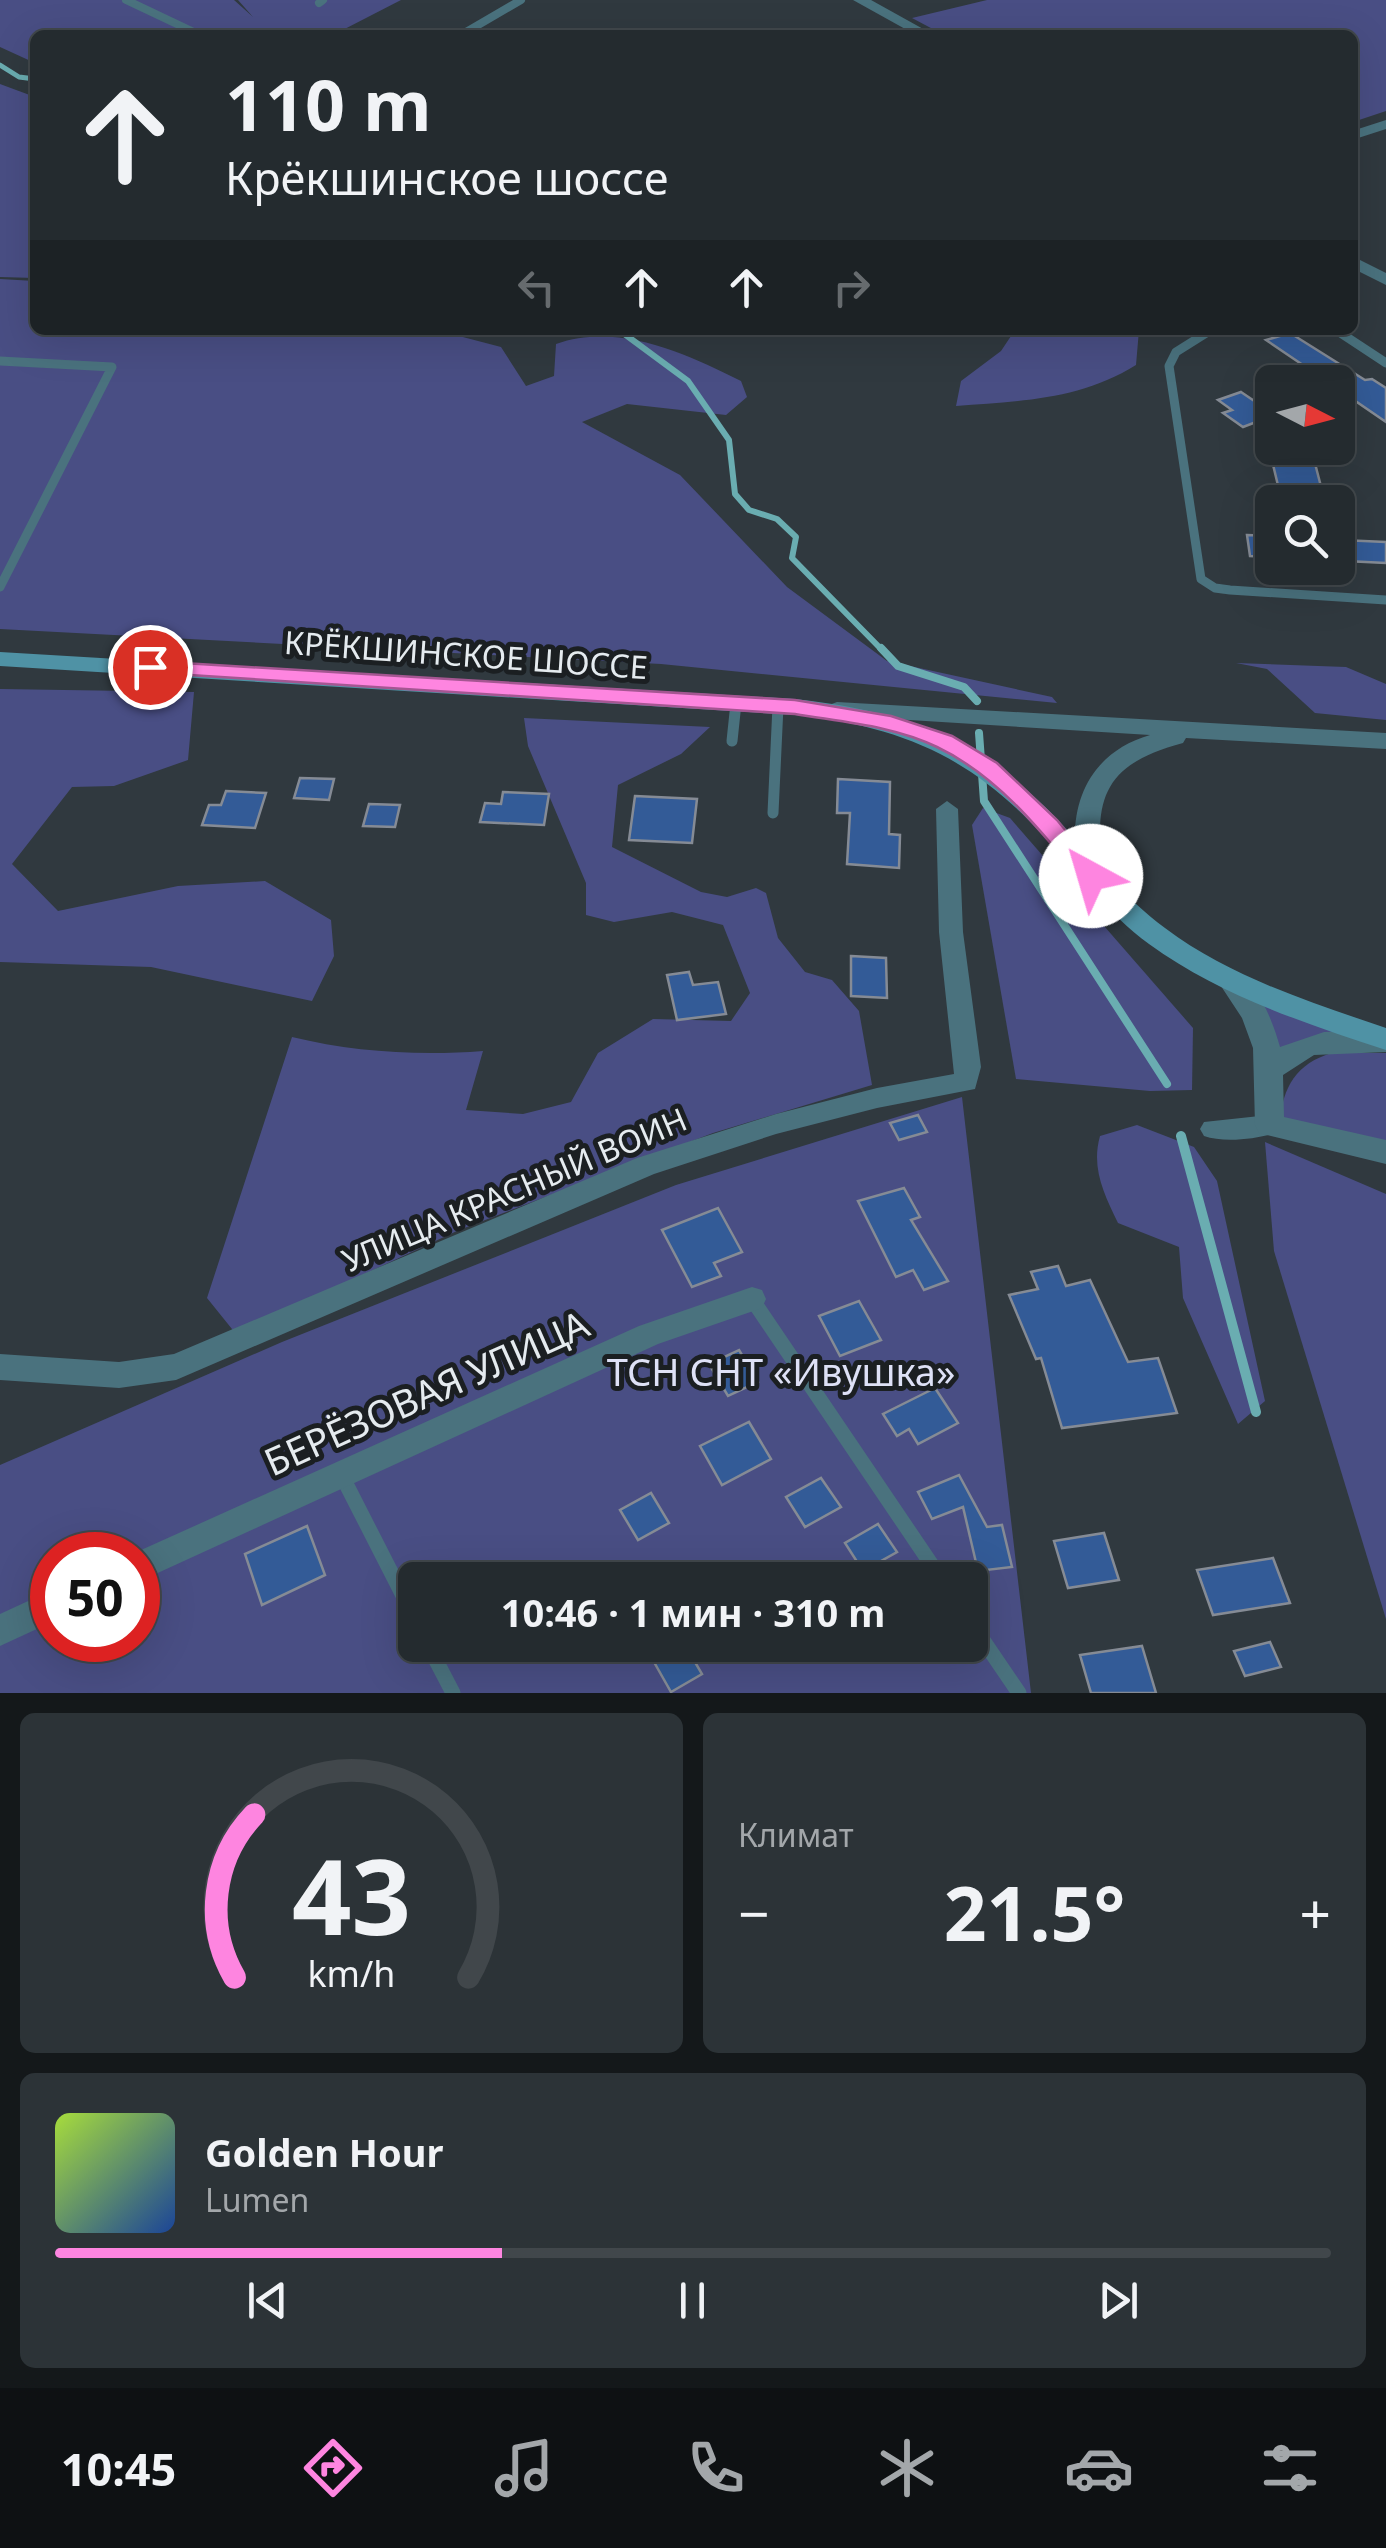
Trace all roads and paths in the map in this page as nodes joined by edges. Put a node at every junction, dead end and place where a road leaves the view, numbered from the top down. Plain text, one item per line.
1 (126, 0) edge
2 (521, 0) edge
3 (860, 0) edge
4 (189, 30) edge
5 (470, 30) edge
6 (917, 30) edge
7 (1386, 124) edge
8 (1358, 134) edge
9 (1358, 264) edge
10 (1386, 280) edge
11 (1203, 335) edge
12 (1343, 335) edge
13 (0, 361) edge
14 (1386, 364) edge
15 (0, 586) edge
16 (1386, 600) edge
17 (0, 659) edge
18 (736, 704) junction
19 (778, 706) junction
20 (808, 708) junction
21 (1213, 731) junction
22 (732, 741) dead end
23 (1386, 741) edge
24 (947, 809) dead end
25 (773, 813) dead end
26 (1091, 876) junction
27 (1230, 980) junction
28 (1386, 1040) edge
29 (1271, 1070) junction
30 (1268, 1124) junction
31 (1213, 1130) dead end
32 (1386, 1152) edge
33 (752, 1299) joint
34 (0, 1367) edge
35 (342, 1474) junction
36 (160, 1557) edge
37 (930, 1562) edge
38 (398, 1585) edge
39 (30, 1616) edge
40 (0, 1630) edge
41 (988, 1649) edge
42 (436, 1662) edge
43 (452, 1693) edge
44 (1018, 1693) edge

1 - 4 lane
2 - 5 lane
3 - 6 street
7 - 8 street
9 - 10 street
11 - 16 lane
12 - 14 lane
13 - 15 lane
17 - 18 main road, КРЁКШИНСКОЕ ШОССЕ
18 - 19 main road, КРЁКШИНСКОЕ ШОССЕ
18 - 22 lane
19 - 20 main road, КРЁКШИНСКОЕ ШОССЕ
19 - 25 lane
20 - 21 street
20 - 26 main road, КРЁКШИНСКОЕ ШОССЕ
21 - 23 street
21 - 26 street
24 - 34 street, УЛИЦА КРАСНЫЙ ВОИН
26 - 27 main road, КРЁКШИНСКОЕ ШОССЕ
27 - 28 main road, КРЁКШИНСКОЕ ШОССЕ
27 - 29 street
28 - 29 street
29 - 30 street
30 - 31 street
30 - 32 street
33 - 35 street, БЕРЁЗОВАЯ УЛИЦА
33 - 37 lane
35 - 36 street, БЕРЁЗОВАЯ УЛИЦА
35 - 38 lane
39 - 40 street
41 - 44 lane
42 - 43 lane

